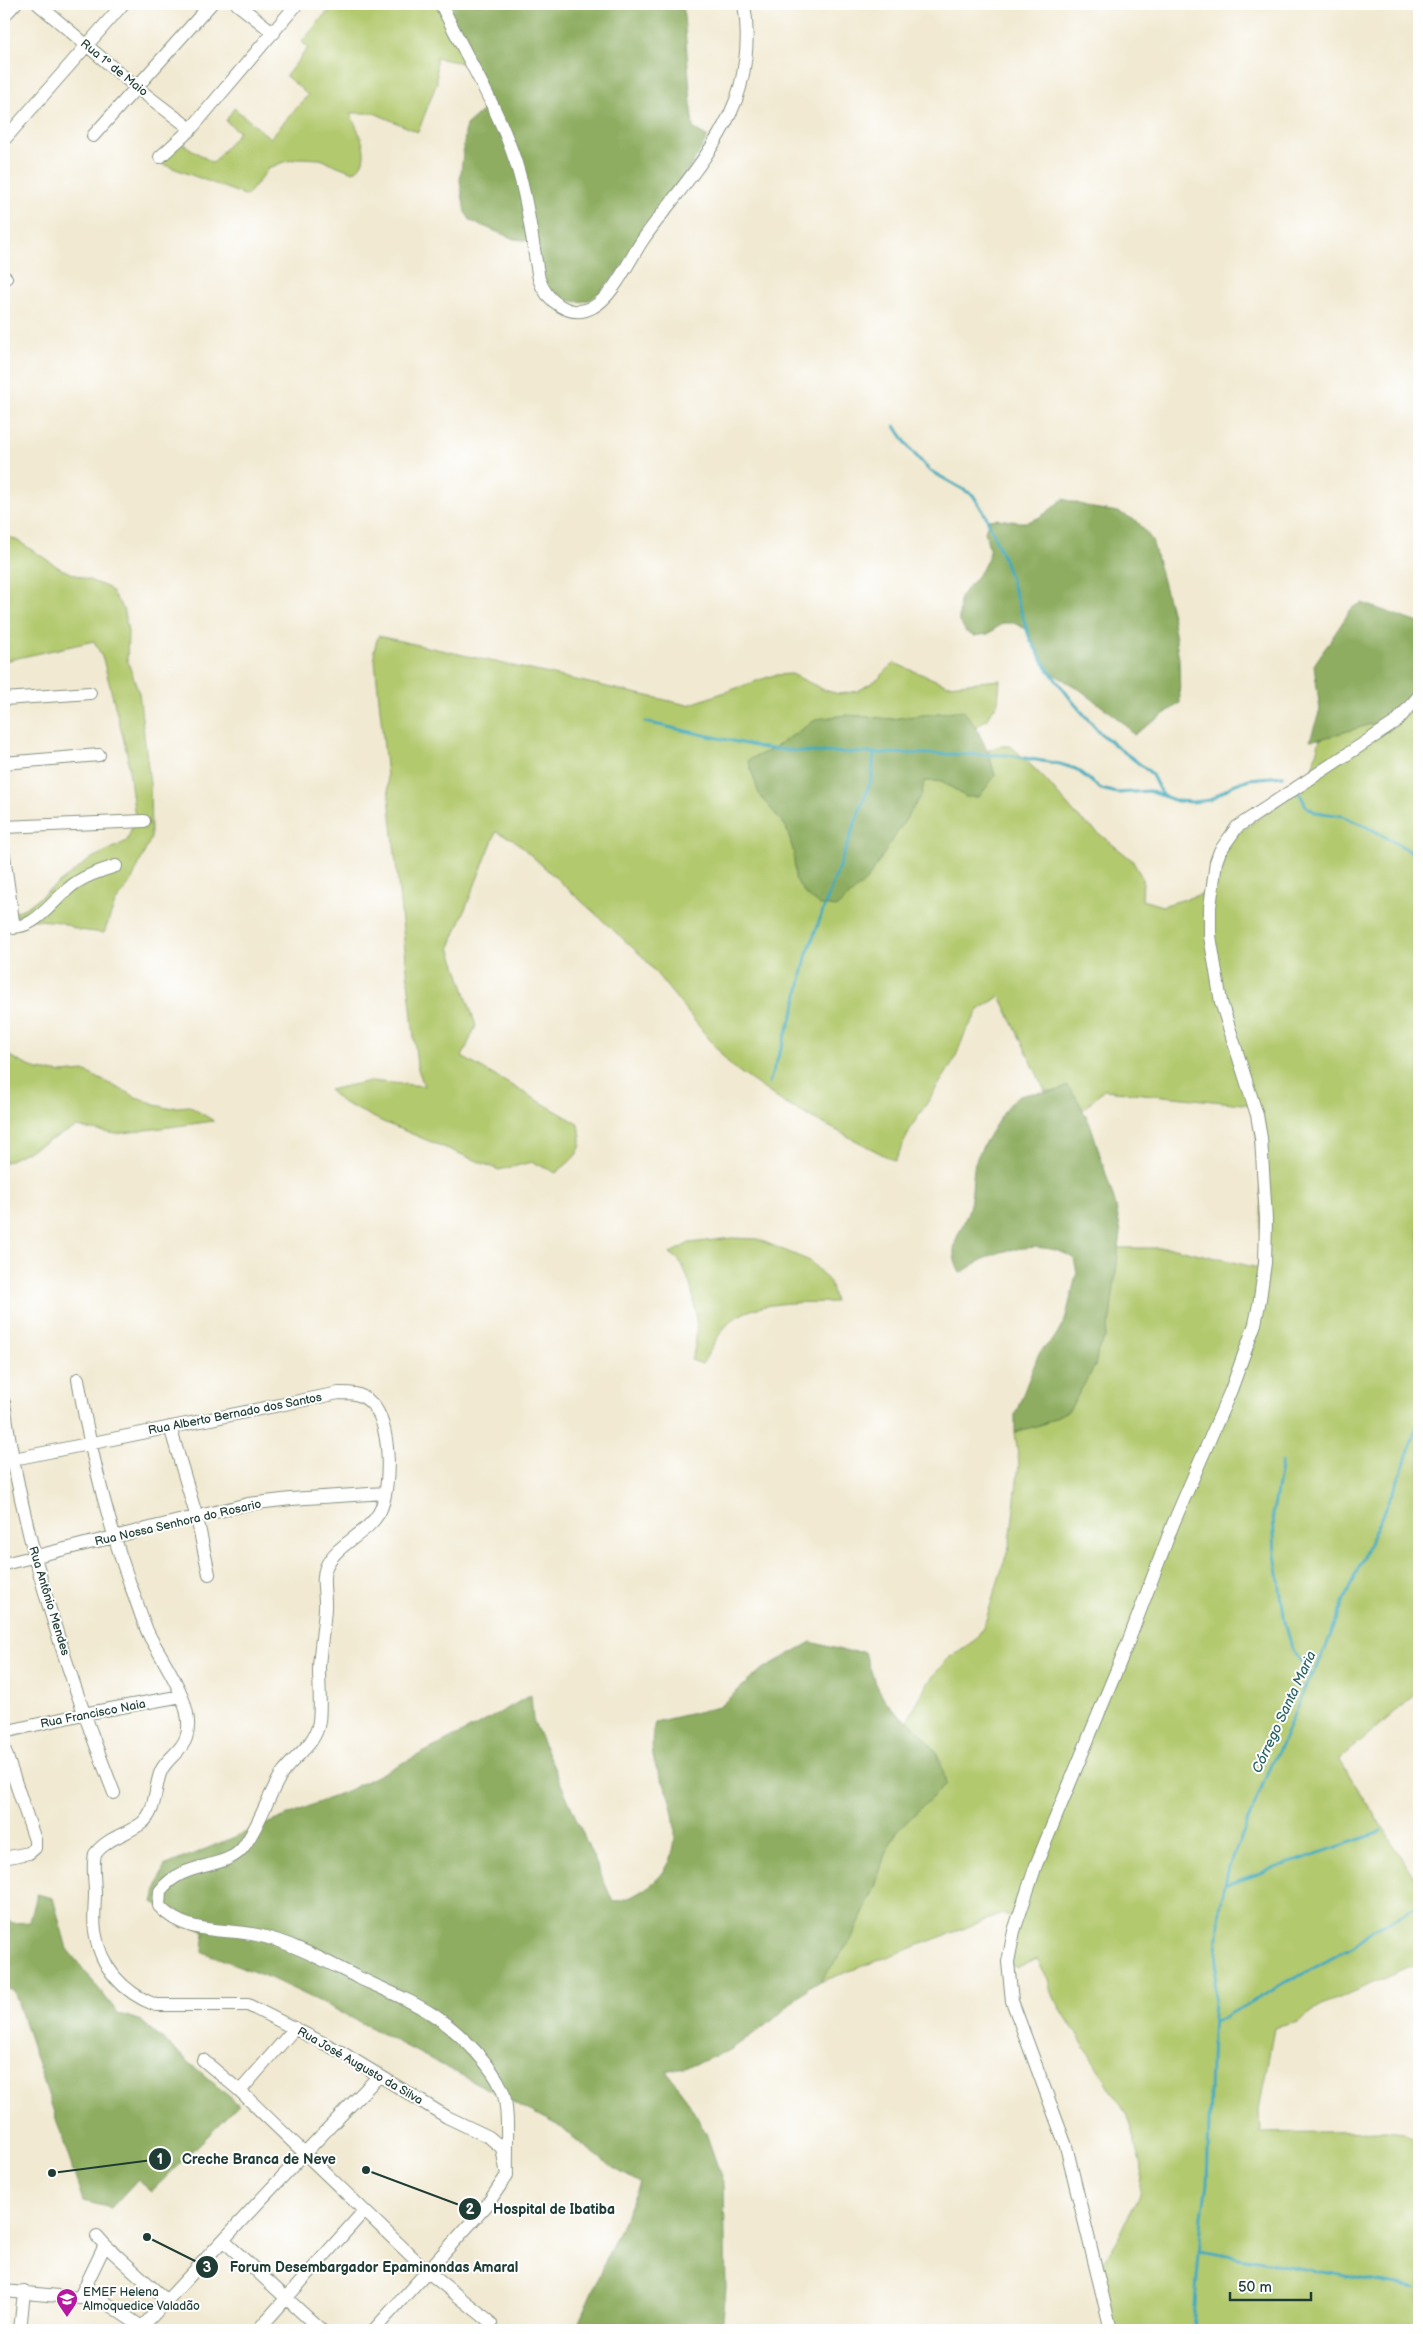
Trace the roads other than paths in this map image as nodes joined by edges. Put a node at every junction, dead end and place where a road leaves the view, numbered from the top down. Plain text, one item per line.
1 (14, 4) edge
2 (38, 4) edge
3 (123, 4) edge
4 (211, 4) edge
5 (237, 4) edge
6 (297, 4) edge
7 (441, 4) edge
8 (744, 4) edge
9 (4, 16) edge
10 (274, 34) junction
11 (87, 46) junction
12 (137, 88) junction
13 (191, 129) junction
14 (93, 136) dead end
15 (4, 140) edge
16 (160, 157) dead end
17 (90, 693) dead end
18 (1419, 696) edge
19 (4, 699) edge
20 (99, 755) dead end
21 (4, 763) edge
22 (144, 821) dead end
23 (4, 827) edge
24 (4, 856) edge
25 (116, 866) dead end
26 (9, 926) edge
27 (78, 1379) dead end
28 (4, 1403) edge
29 (170, 1427) junction
30 (88, 1442) junction
31 (7, 1460) edge
32 (385, 1493) junction
33 (197, 1518) junction
34 (113, 1538) junction
35 (35, 1558) junction
36 (4, 1564) edge
37 (209, 1574) dead end
38 (182, 1696) junction
39 (83, 1714) junction
40 (4, 1732) edge
41 (4, 1748) edge
42 (114, 1792) dead end
43 (4, 1858) edge
44 (295, 2028) junction
45 (203, 2060) dead end
46 (379, 2076) junction
47 (240, 2091) junction
48 (303, 2153) junction
49 (507, 2175) junction
50 (364, 2211) junction
51 (224, 2241) junction
52 (428, 2272) junction
53 (4, 2291) edge
54 (24, 2292) junction
55 (80, 2297) junction
56 (286, 2298) junction
57 (167, 2301) junction
58 (144, 2329) edge
59 (490, 2329) edge
60 (20, 2330) edge
61 (258, 2330) edge
62 (321, 2330) edge
63 (374, 2330) edge
64 (1111, 2330) edge

1 - 9 street
2 - 11 street, Rua 1º de Maio
3 - 11 street
4 - 12 street
5 - 10 street
6 - 10 street
7 - 8 street
10 - 13 street
11 - 12 street, Rua 1º de Maio
11 - 15 street
12 - 13 street, Rua 1º de Maio
12 - 14 street
13 - 16 street
17 - 19 street
18 - 64 street
20 - 21 street
22 - 23 street
24 - 26 street
25 - 26 street
27 - 30 street
28 - 31 street, Rua Antônio Mendes
29 - 30 street, Rua Alberto Bernado dos Santos
29 - 32 street, Rua Alberto Bernado dos Santos
29 - 33 street
30 - 31 street, Rua Alberto Bernado dos Santos
30 - 34 street
31 - 35 street, Rua Antônio Mendes
32 - 33 street, Rua Nossa Senhora do Rosario
32 - 49 street, Rua Alberto Bernado dos Santos
33 - 34 street, Rua Nossa Senhora do Rosario
33 - 37 street
34 - 35 street, Rua Nossa Senhora do Rosario
34 - 38 street
35 - 36 street, Rua Nossa Senhora do Rosario
35 - 39 street, Rua Antônio Mendes
38 - 39 street, Rua Francisco Naia
38 - 44 street, Rua José Augusto da Silva
39 - 40 street, Rua Francisco Naia
39 - 42 street, Rua Antônio Mendes
41 - 43 street
44 - 46 street, Rua José Augusto da Silva
44 - 47 street
45 - 47 street
46 - 48 street
46 - 49 street, Rua José Augusto da Silva
47 - 48 street
48 - 50 street
48 - 51 street
49 - 52 street
50 - 52 street
50 - 56 street
51 - 56 street
51 - 57 street
52 - 59 street
52 - 63 street
53 - 54 street
54 - 55 street
54 - 60 street
55 - 57 street
55 - 58 street
56 - 61 street
56 - 62 street
57 - 58 street

